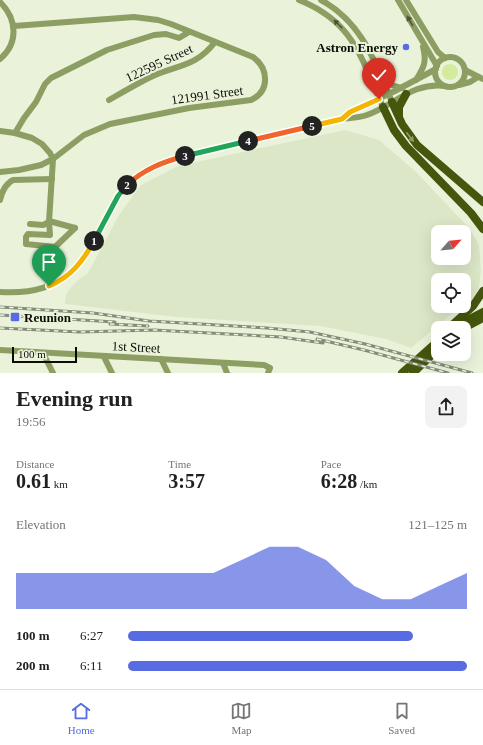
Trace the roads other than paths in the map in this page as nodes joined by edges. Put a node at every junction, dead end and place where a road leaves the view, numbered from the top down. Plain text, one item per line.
1 (300, 0) edge
2 (321, 0) edge
3 (398, 0) edge
4 (406, 0) edge
5 (0, 2) edge
6 (14, 26) junction
7 (189, 32) junction
8 (419, 37) junction
9 (215, 42) junction
10 (445, 58) junction
11 (0, 59) edge
12 (374, 61) junction
13 (436, 68) junction
14 (465, 70) junction
15 (480, 78) edge
16 (416, 80) junction
17 (458, 85) junction
18 (445, 86) junction
19 (404, 91) junction
20 (390, 99) junction
21 (109, 100) dead end
22 (381, 103) junction
23 (342, 119) junction
24 (400, 120) junction
25 (0, 131) edge
26 (15, 133) junction
27 (53, 159) junction
28 (0, 172) edge
29 (52, 179) junction
30 (449, 191) junction
31 (0, 200) edge
32 (481, 201) edge
33 (49, 222) junction
34 (30, 224) dead end
35 (483, 229) edge
36 (483, 237) edge
37 (483, 291) edge
38 (0, 292) edge
39 (483, 312) edge
40 (483, 318) edge
41 (457, 321) edge
42 (465, 321) edge
43 (471, 324) edge
44 (431, 346) edge
45 (0, 350) edge
46 (43, 353) junction
47 (431, 356) edge
48 (104, 357) junction
49 (161, 359) junction
50 (223, 364) junction
51 (269, 370) edge
52 (53, 373) edge
53 (112, 373) edge
54 (168, 373) edge
55 (227, 373) edge
56 (402, 373) edge
57 (413, 373) edge

22 -> 1 street
2 - 12 street
8 -> 3 street
4 - 10 street
5 - 6 street
6 - 7 street, 121991 Street
6 - 11 street
7 - 9 street, 121991 Street
7 - 26 street
8 - 13 street
8 - 16 street
9 - 21 street, 122595 Street
9 - 27 street, 121991 Street
10 - 13 street
10 - 14 street
12 - 19 street
12 - 20 street
13 - 16 street
13 - 18 street
14 - 15 street
14 - 17 street
15 - 17 street
16 - 19 street
17 - 18 street
18 - 19 street
19 - 20 street
19 - 24 main road
20 - 22 street
20 - 24 main road
22 - 23 street
22 - 23 street
22 - 30 main road
23 - 38 street
24 -> 32 main road
25 - 26 street
26 - 27 street
27 - 28 street, 121991 Street
27 - 29 street
29 - 31 street
29 - 33 street
30 - 35 main road
30 - 36 main road
33 - 33 street
33 - 34 street
37 - 41 main road
39 - 42 main road
40 - 43 main road
44 - 56 main road
45 - 46 street, 1st Street
46 - 48 street, 1st Street
46 - 52 street
47 - 57 main road
48 - 49 street, 1st Street
48 - 53 street
49 - 50 street, 1st Street
49 - 54 street
50 - 51 street, 1st Street
50 - 55 street

